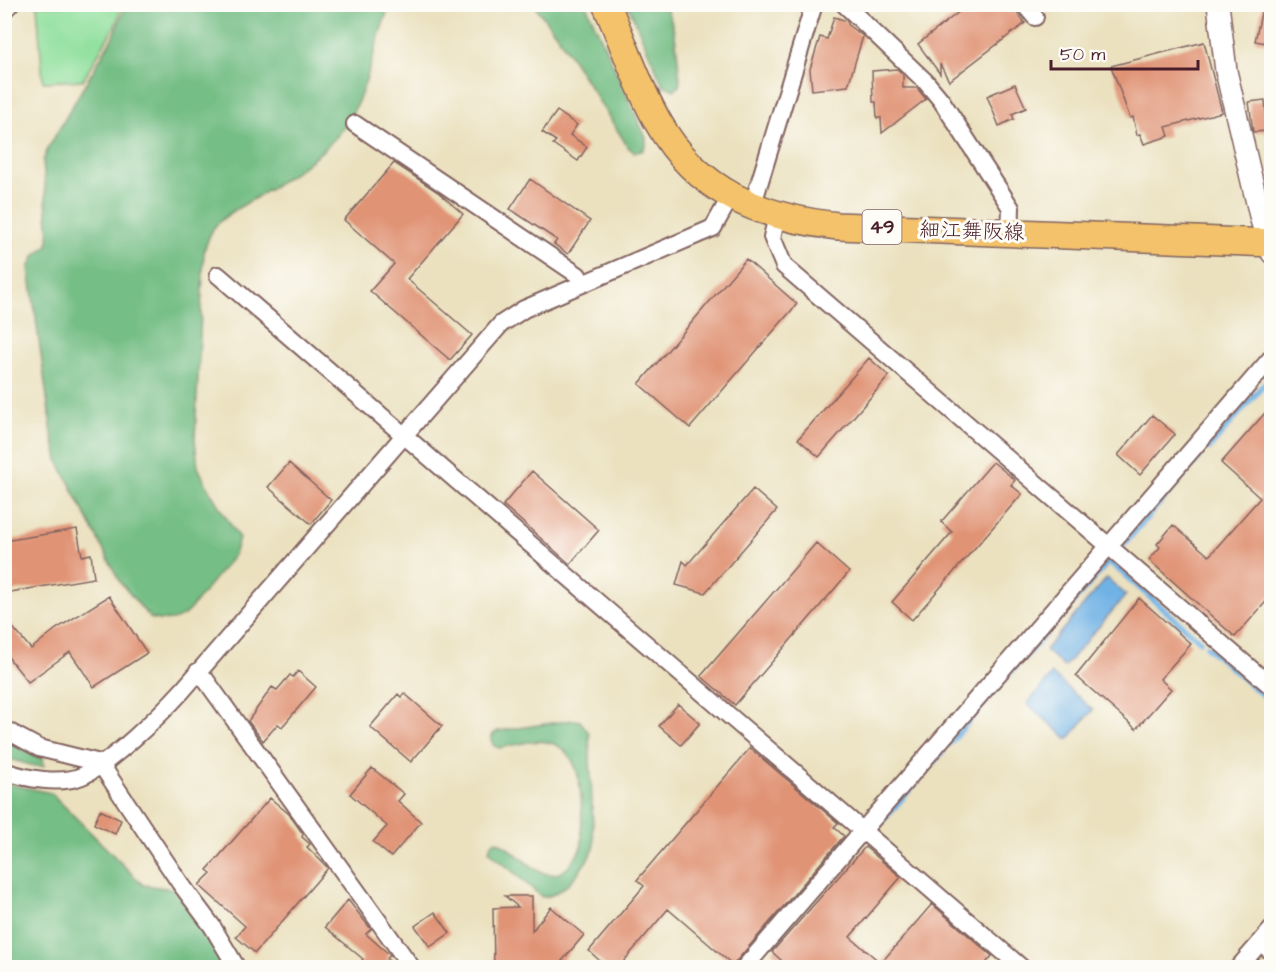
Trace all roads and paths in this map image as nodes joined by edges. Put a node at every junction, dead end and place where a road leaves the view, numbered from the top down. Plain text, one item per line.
1 (10, 4) edge
2 (606, 4) edge
3 (814, 4) edge
4 (844, 4) edge
5 (1218, 4) edge
6 (4, 10) edge
7 (355, 124) dead end
8 (741, 201) junction
9 (777, 216) junction
10 (1010, 232) junction
11 (1270, 246) edge
12 (218, 275) dead end
13 (582, 284) junction
14 (1272, 357) edge
15 (403, 434) junction
16 (1108, 546) junction
17 (197, 672) junction
18 (1272, 687) edge
19 (4, 729) edge
20 (100, 764) junction
21 (4, 771) edge
22 (863, 830) junction
23 (1272, 929) edge
24 (1266, 947) edge
25 (237, 968) edge
26 (412, 968) edge
27 (744, 968) edge
28 (1022, 968) edge
29 (1238, 968) edge

1 - 6 street
2 - 8 main road, 細江舞阪線 / 49
3 - 8 street
4 - 10 street
5 - 11 street
7 - 13 street
8 - 9 main road, 細江舞阪線 / 49
8 - 13 street
9 - 10 main road, 細江舞阪線 / 49
9 - 16 street
10 - 11 main road, 細江舞阪線 / 49
12 - 15 street
13 - 15 street
14 - 16 street
15 - 17 street
15 - 22 street
16 - 18 street
16 - 22 street
17 - 20 street
17 - 26 street
19 - 20 street
20 - 21 street
20 - 25 street
22 - 27 street
22 - 28 street
23 - 24 street
24 - 29 street

